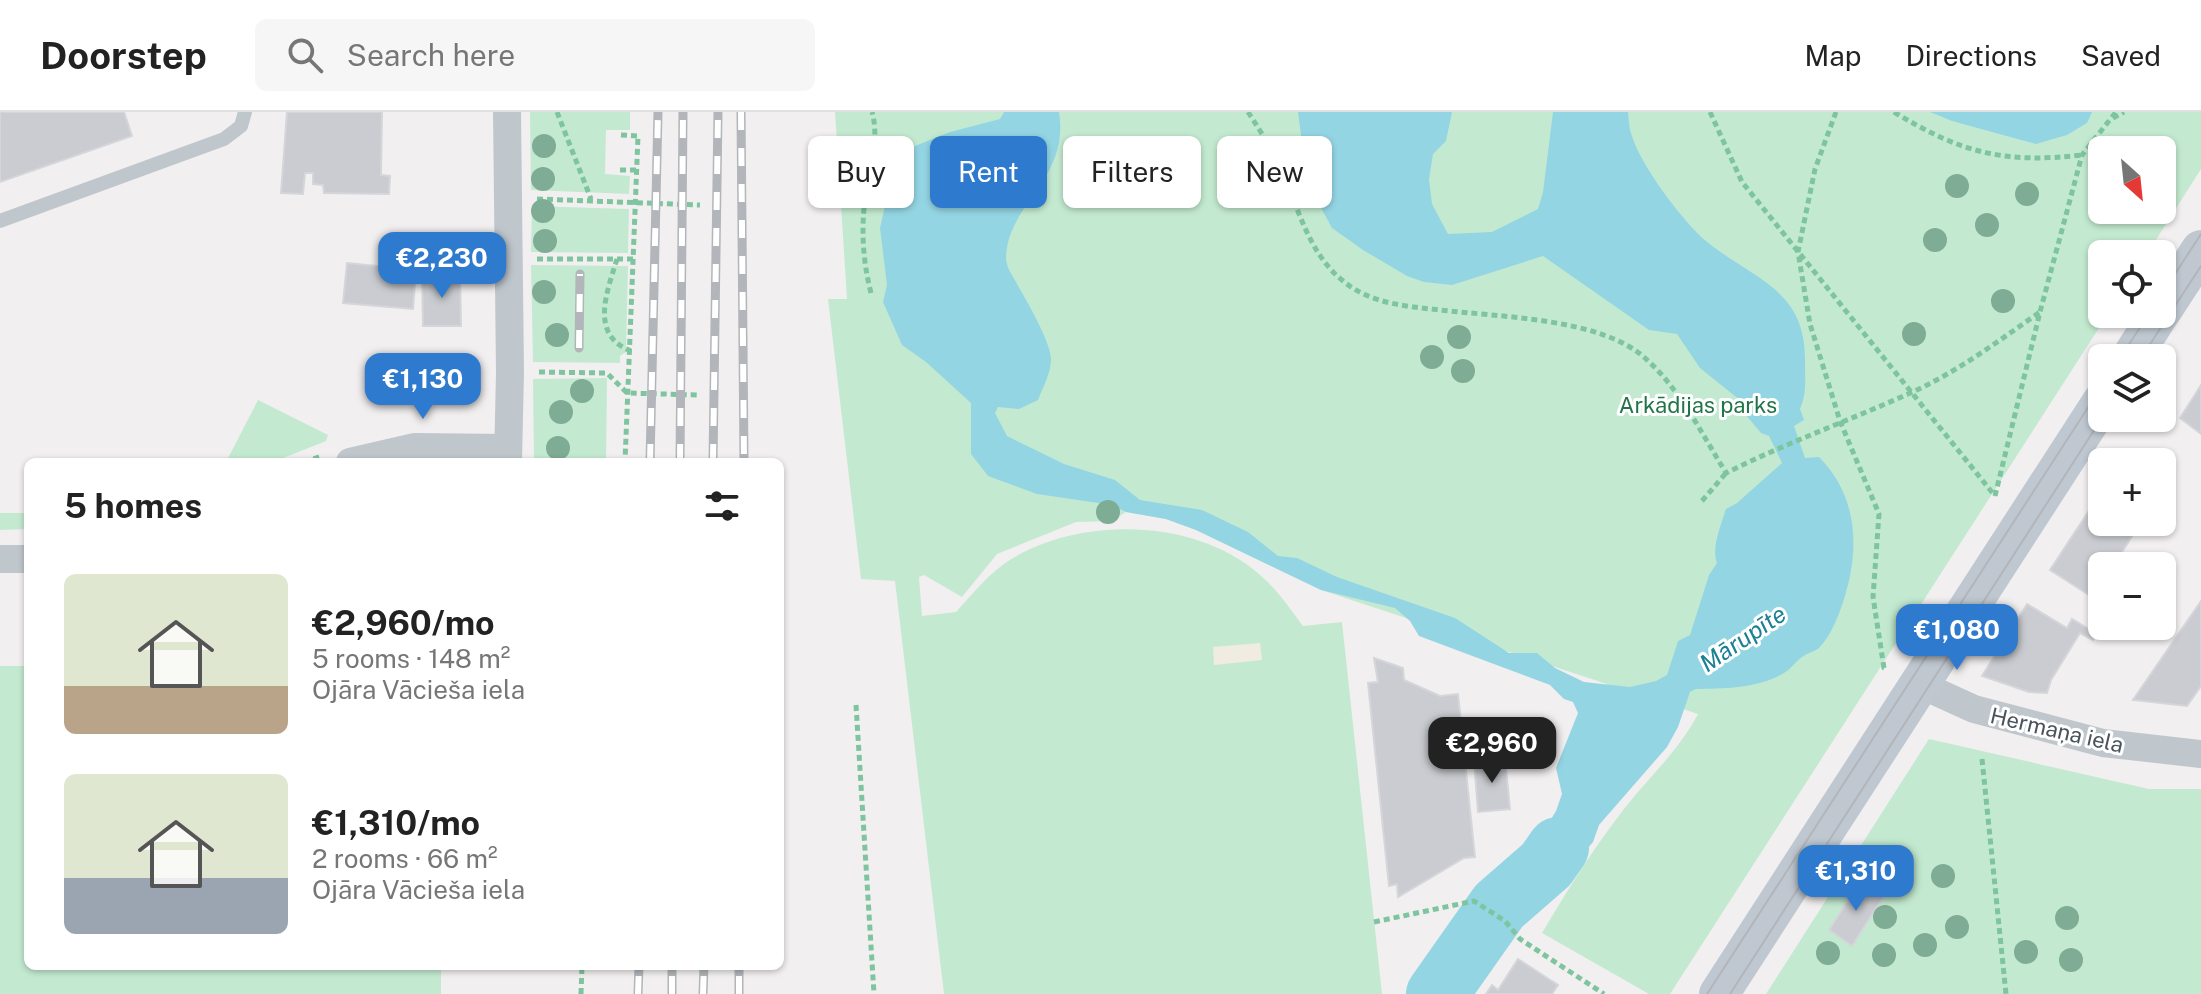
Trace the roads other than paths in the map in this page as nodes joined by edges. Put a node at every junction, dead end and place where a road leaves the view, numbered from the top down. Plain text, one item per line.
1 (245, 112) edge
2 (507, 112) edge
3 (0, 221) edge
4 (2201, 250) edge
5 (2176, 289) edge
6 (2088, 421) edge
7 (508, 455) edge
8 (367, 458) edge
9 (0, 559) edge
10 (24, 559) edge
11 (1902, 676) junction
12 (2201, 754) edge
13 (1719, 994) edge

1 - 3 lane
2 - 7 street
4 - 5 street
6 - 11 street
7 - 8 street
9 - 10 street
11 - 12 street, Hermaņa iela
11 - 13 street

